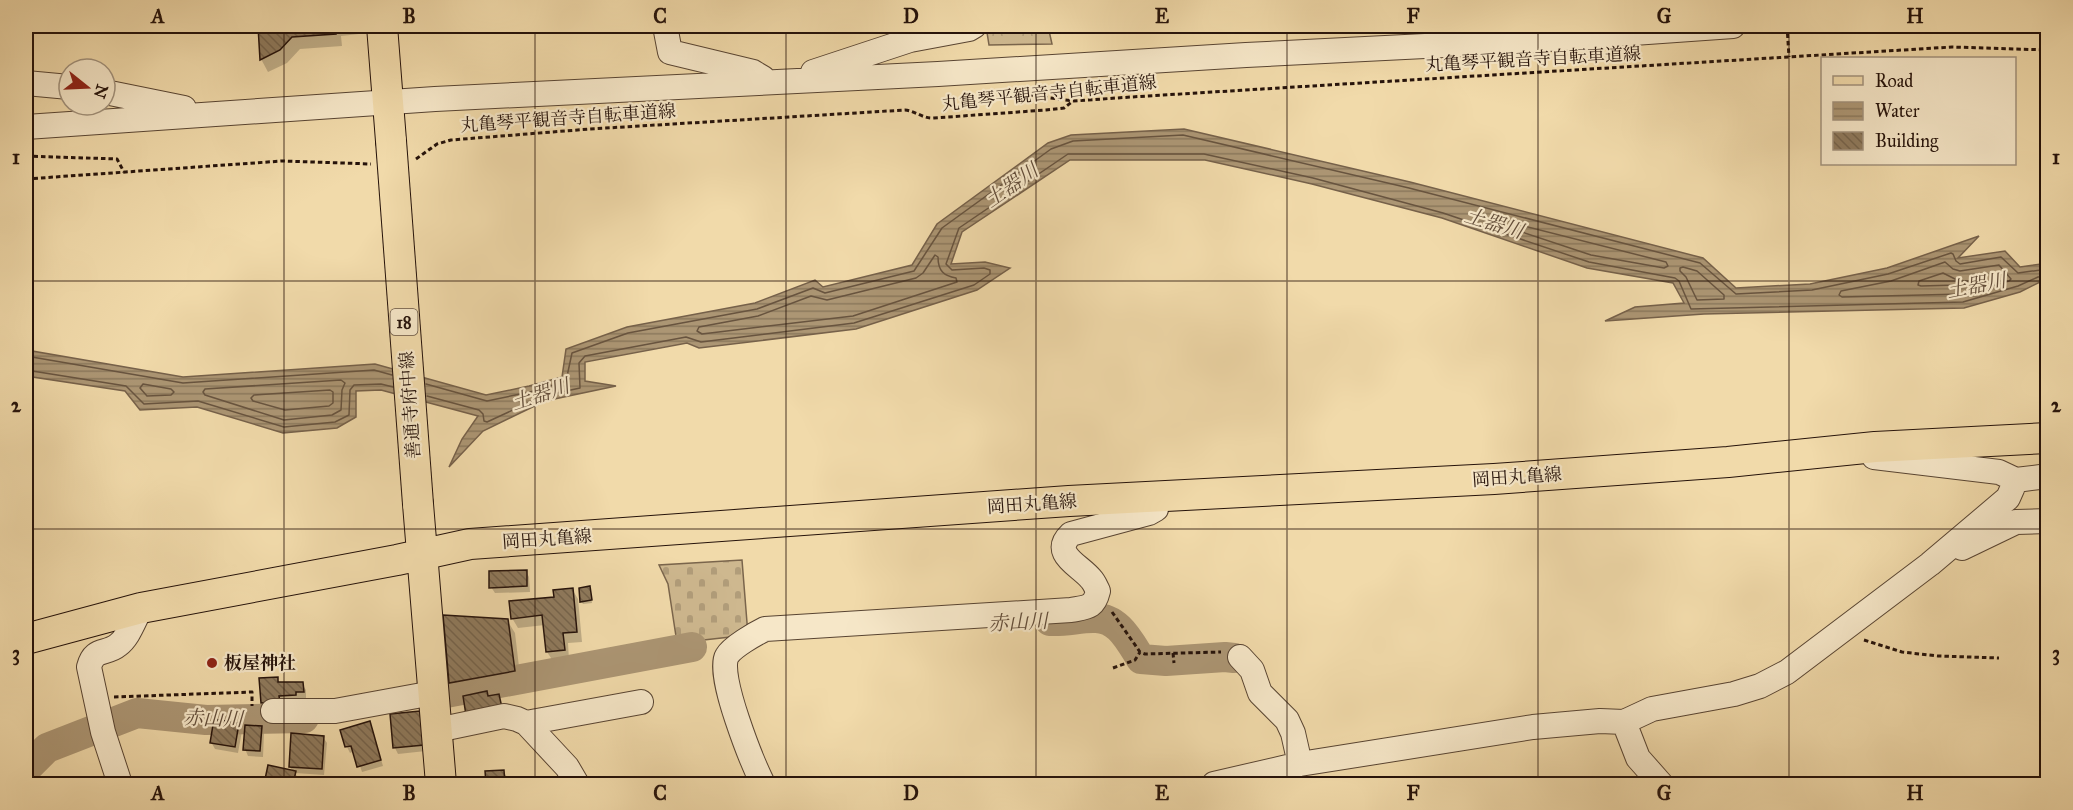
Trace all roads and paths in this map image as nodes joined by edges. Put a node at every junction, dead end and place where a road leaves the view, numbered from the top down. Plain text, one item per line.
1 (382, 26) edge
2 (665, 26) edge
3 (974, 26) edge
4 (1733, 26) edge
5 (1787, 26) edge
6 (2048, 50) edge
7 (1789, 57) junction
8 (778, 82) junction
9 (26, 83) edge
10 (57, 86) edge
11 (117, 94) edge
12 (389, 103) junction
13 (188, 117) junction
14 (26, 127) edge
15 (26, 156) edge
16 (412, 161) dead end
17 (373, 164) dead end
18 (124, 172) junction
19 (26, 179) edge
20 (2048, 438) edge
21 (1829, 452) junction
22 (2048, 476) edge
23 (2016, 480) junction
24 (1155, 497) junction
25 (2048, 521) edge
26 (423, 554) junction
27 (1930, 564) junction
28 (1096, 601) junction
29 (141, 608) junction
30 (1843, 631) junction
31 (26, 639) edge
32 (1140, 652) junction
33 (1173, 653) junction
34 (1240, 657) joint
35 (1999, 658) dead end
36 (1174, 663) dead end
37 (1113, 668) dead end
38 (433, 693) junction
39 (95, 698) junction
40 (641, 702) dead end
41 (273, 711) joint
42 (1624, 722) junction
43 (526, 723) junction
44 (437, 730) junction
45 (1300, 764) junction
46 (120, 784) edge
47 (441, 784) edge
48 (577, 784) edge
49 (763, 784) edge
50 (1214, 784) edge
51 (1661, 784) edge

1 - 12 main road, 善通寺府中線 / 18
2 - 8 street
3 - 8 street
4 - 8 street
5 - 7 path
6 - 7 path, 丸亀琴平観音寺自転車道線
7 - 16 path, 丸亀琴平観音寺自転車道線
8 - 12 street
9 - 10 street
11 - 13 street
12 - 13 street
12 - 26 main road, 善通寺府中線 / 18, bridge
13 - 14 street
15 - 18 path
17 - 18 path
18 - 19 path
20 - 21 main road, 岡田丸亀線
21 - 23 street
21 - 24 main road, 岡田丸亀線
22 - 23 street
23 - 27 street
24 - 26 main road, 岡田丸亀線
24 - 28 street
25 - 27 street
26 - 29 main road, 岡田丸亀線
26 - 38 main road, 善通寺府中線 / 18
27 - 30 street
28 - 32 path
28 - 49 street
29 - 31 main road, 岡田丸亀線
29 - 39 street
30 - 35 path
30 - 42 street
32 - 33 path
32 - 37 path
33 - 34 path
33 - 36 path
34 - 45 street
38 - 41 street
38 - 44 main road, 善通寺府中線 / 18
39 - 41 path
39 - 46 street
40 - 43 street
42 - 45 street
42 - 51 street
43 - 44 street
43 - 48 street
44 - 47 main road, 善通寺府中線 / 18
45 - 50 street

